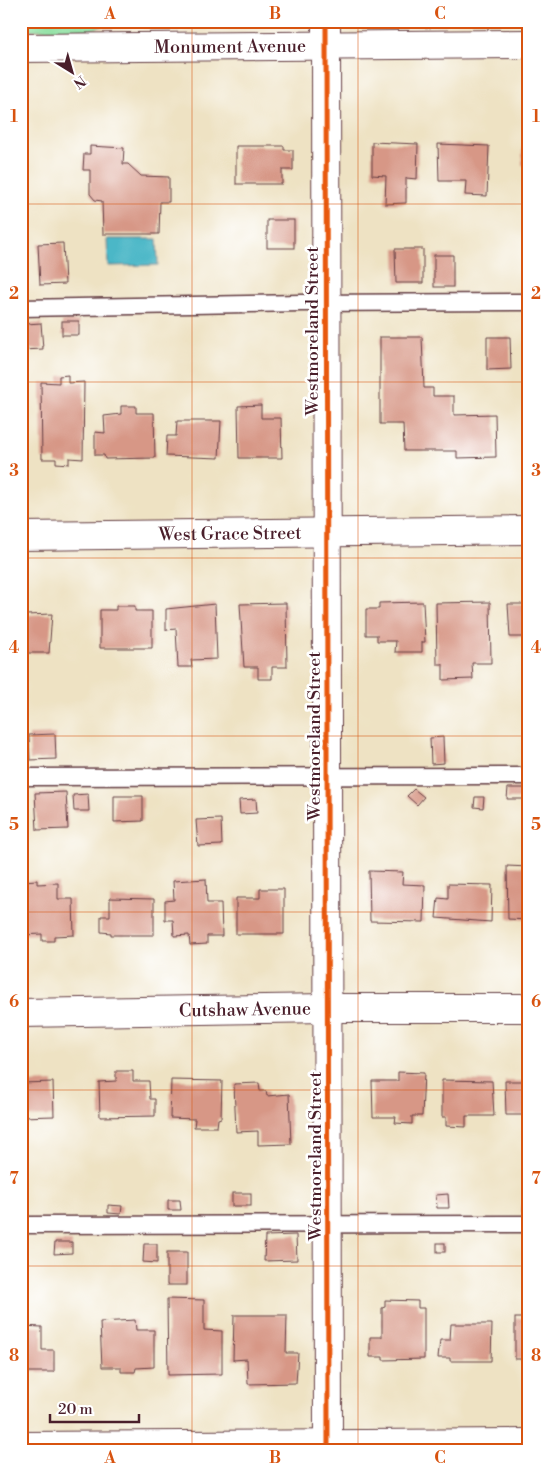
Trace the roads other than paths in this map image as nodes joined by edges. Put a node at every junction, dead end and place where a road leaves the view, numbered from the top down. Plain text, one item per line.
1 (326, 33) edge
2 (529, 44) edge
3 (21, 48) edge
4 (326, 302) junction
5 (529, 302) edge
6 (21, 308) edge
7 (529, 530) edge
8 (326, 531) junction
9 (21, 536) edge
10 (328, 775) junction
11 (21, 776) edge
12 (529, 776) edge
13 (328, 1008) junction
14 (529, 1008) edge
15 (21, 1013) edge
16 (329, 1224) junction
17 (529, 1224) edge
18 (21, 1225) edge
19 (529, 1443) edge
20 (21, 1446) edge
21 (328, 1446) edge

1 - 2 street, Monument Avenue
1 - 3 street, Monument Avenue
1 - 4 street, Westmoreland Street
4 - 5 lane
4 - 6 lane
4 - 8 street, Westmoreland Street
7 - 8 street, West Grace Street
8 - 9 street, West Grace Street
8 - 10 street, Westmoreland Street
10 - 11 lane
10 - 12 lane
10 - 13 street, Westmoreland Street
13 - 14 street, Cutshaw Avenue
13 - 15 street, Cutshaw Avenue
13 - 16 street, Westmoreland Street
16 - 17 lane
16 - 18 lane
16 - 21 street, Westmoreland Street
19 - 21 street
20 - 21 street

